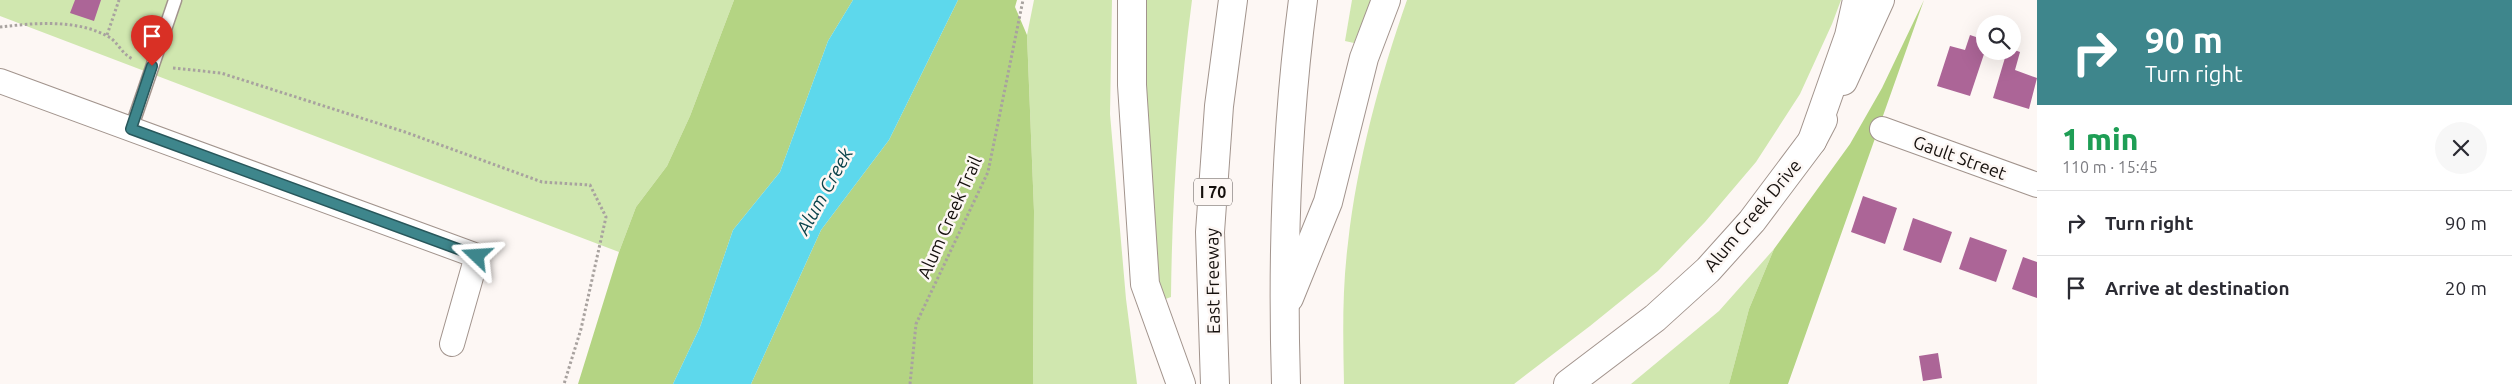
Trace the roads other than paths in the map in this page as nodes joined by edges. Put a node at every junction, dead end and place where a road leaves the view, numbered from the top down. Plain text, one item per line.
1 (175, 0) edge
2 (1132, 0) edge
3 (1233, 0) edge
4 (1303, 0) edge
5 (1386, 0) edge
6 (1857, 0) edge
7 (1880, 0) edge
8 (0, 81) edge
9 (131, 129) junction
10 (1882, 130) dead end
11 (1812, 141) junction
12 (2037, 185) edge
13 (1283, 311) junction
14 (452, 344) dead end
15 (1181, 384) edge
16 (1215, 384) edge
17 (1286, 384) edge
18 (1568, 384) edge

1 - 9 lane
2 - 15 main road
3 - 16 main road, East Freeway / I 70
4 - 13 main road
5 - 13 main road
6 - 11 main road
7 - 11 main road, Alum Creek Drive
8 - 9 street
9 - 14 street
10 - 12 street, Gault Street
11 - 18 main road, Alum Creek Drive
13 - 17 main road

